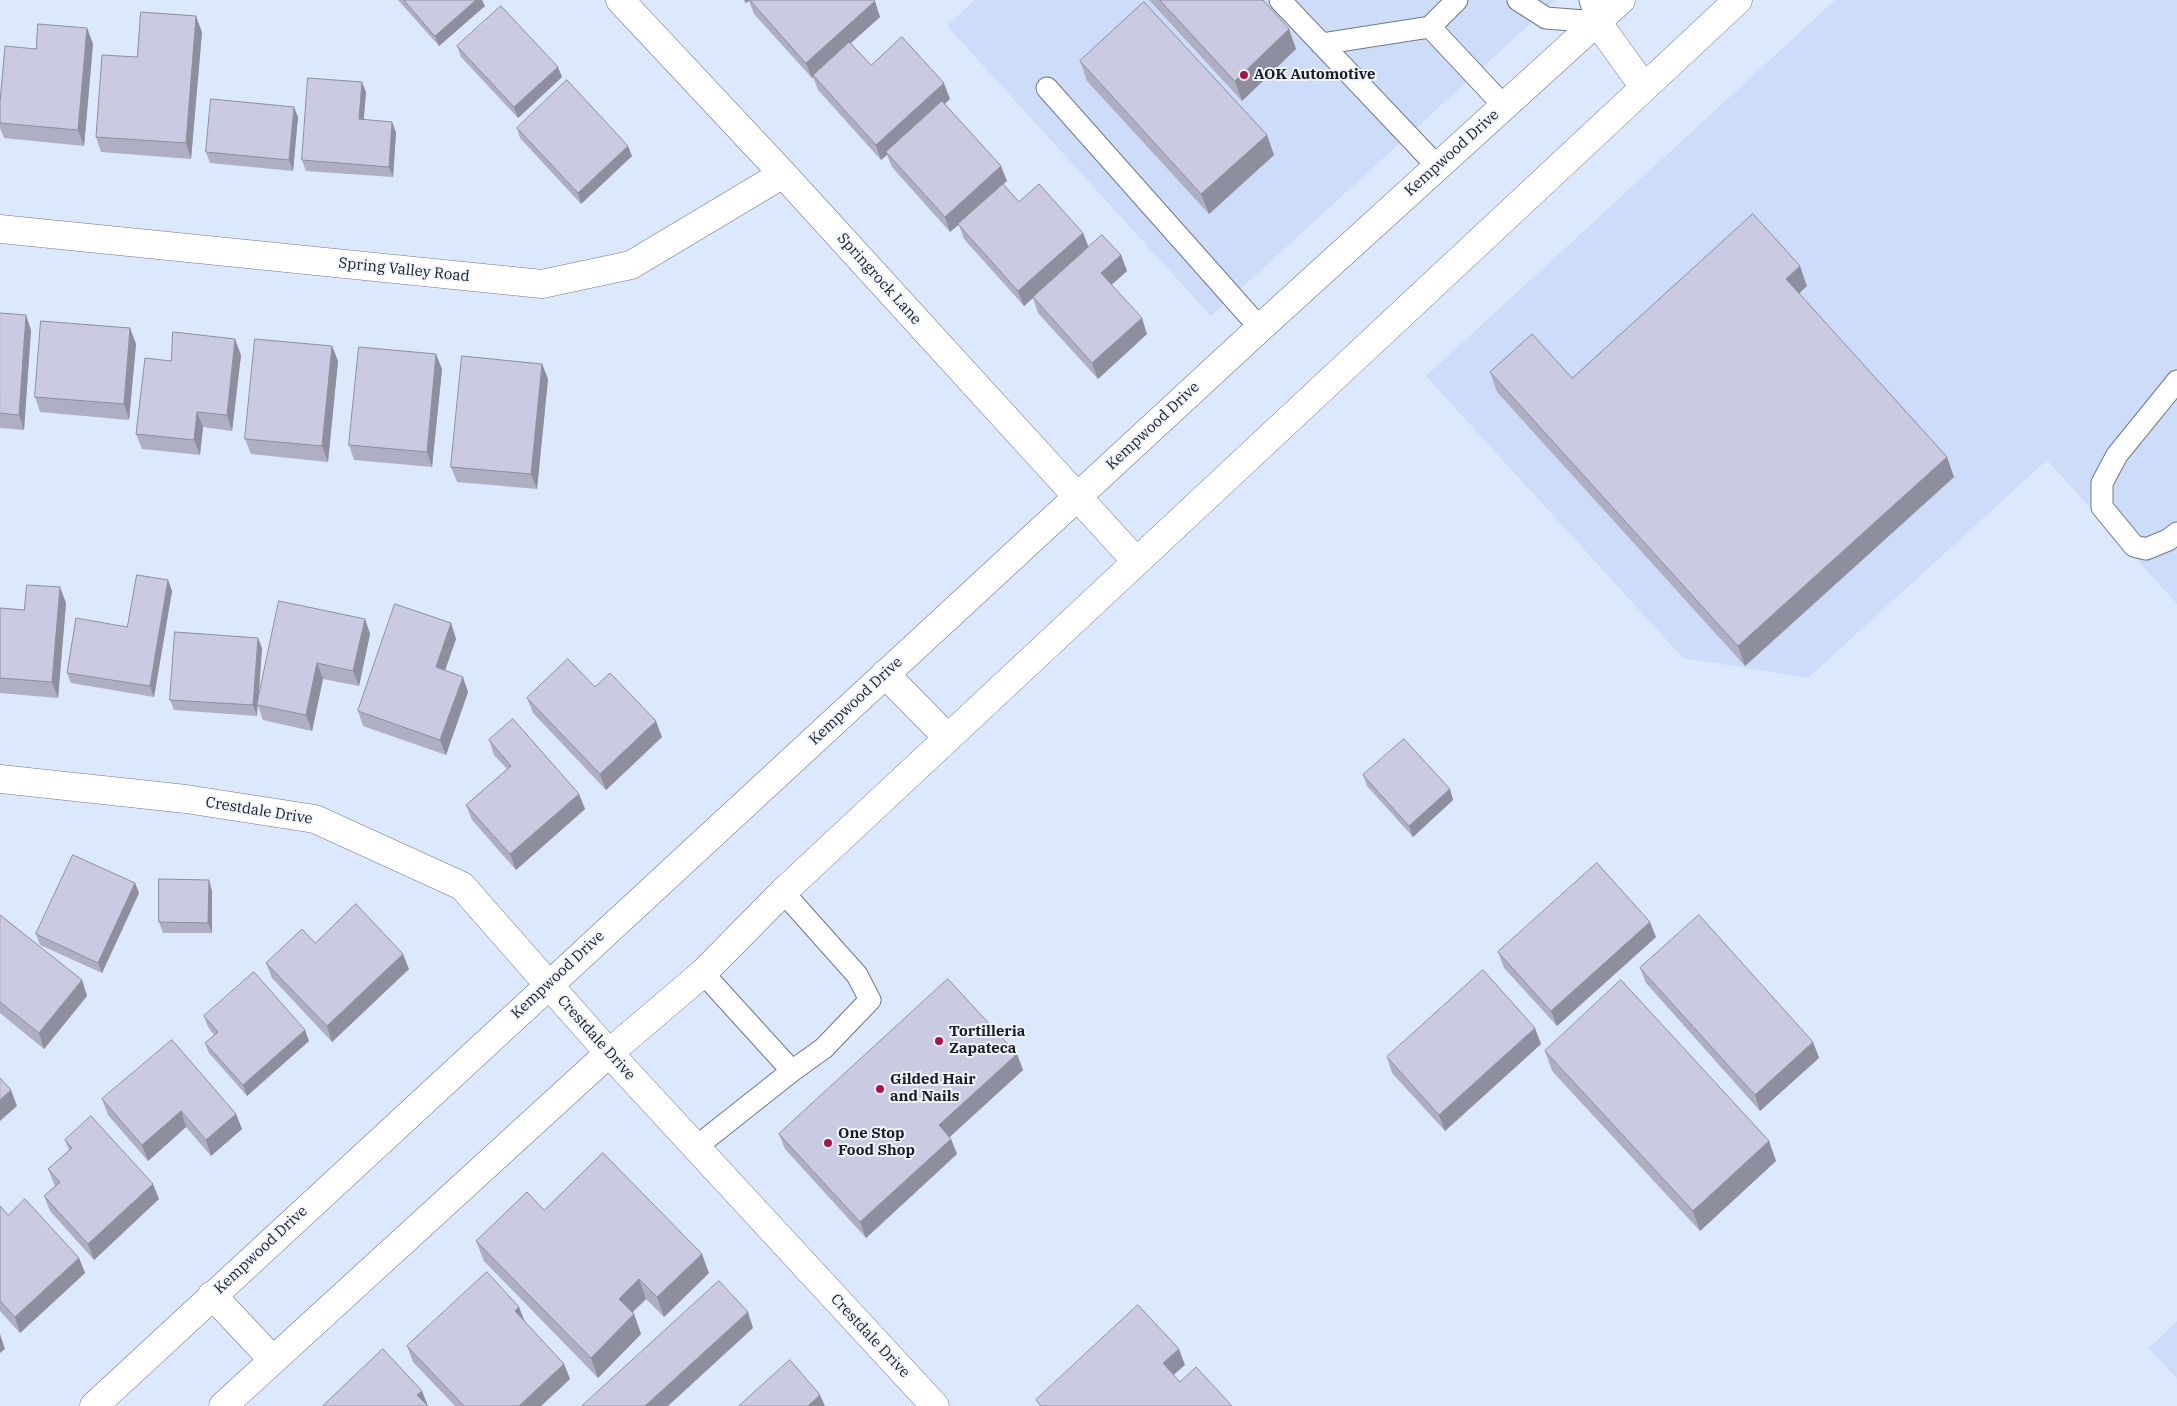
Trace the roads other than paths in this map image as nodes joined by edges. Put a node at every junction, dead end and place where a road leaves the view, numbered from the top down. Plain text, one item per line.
1 (620, 0) edge
2 (1280, 0) edge
3 (1457, 0) edge
4 (1518, 0) edge
5 (1621, 0) edge
6 (1738, 0) edge
7 (1594, 11) edge
8 (1430, 27) junction
9 (1321, 44) junction
10 (1644, 87) junction
11 (1046, 88) dead end
12 (1504, 106) junction
13 (1437, 166) junction
14 (783, 174) junction
15 (0, 229) edge
16 (1260, 328) junction
17 (2177, 381) edge
18 (1077, 496) junction
19 (2177, 533) edge
20 (1136, 561) junction
21 (885, 674) junction
22 (948, 738) junction
23 (0, 779) edge
24 (783, 892) junction
25 (703, 973) junction
26 (548, 984) junction
27 (609, 1053) junction
28 (792, 1071) junction
29 (696, 1147) junction
30 (212, 1295) junction
31 (273, 1360) junction
32 (94, 1406) edge
33 (222, 1406) edge
34 (935, 1406) edge

1 - 14 main road, Springrock Lane
2 - 9 lane
3 - 8 lane
4 - 7 lane
5 - 7 main road, Kempwood Drive
6 - 10 main road
7 - 10 main road
7 - 12 main road, Kempwood Drive
8 - 9 lane
8 - 12 lane
9 - 13 lane
10 - 20 main road
11 - 16 lane
12 - 13 main road, Kempwood Drive
13 - 16 main road, Kempwood Drive
14 - 15 main road, Spring Valley Road
14 - 18 main road, Springrock Lane
16 - 18 main road, Kempwood Drive
17 - 19 lane
18 - 20 main road, Springrock Lane
18 - 21 main road, Kempwood Drive
20 - 22 main road
21 - 22 main road
21 - 26 main road, Kempwood Drive
22 - 24 main road
23 - 26 main road, Crestdale Drive
24 - 25 main road
24 - 28 lane
25 - 27 main road
25 - 28 lane
26 - 27 main road, Crestdale Drive
26 - 30 main road, Kempwood Drive
27 - 29 main road, Crestdale Drive
27 - 31 main road
28 - 29 lane
29 - 34 main road, Crestdale Drive
30 - 31 main road
30 - 32 main road, Kempwood Drive
31 - 33 main road

